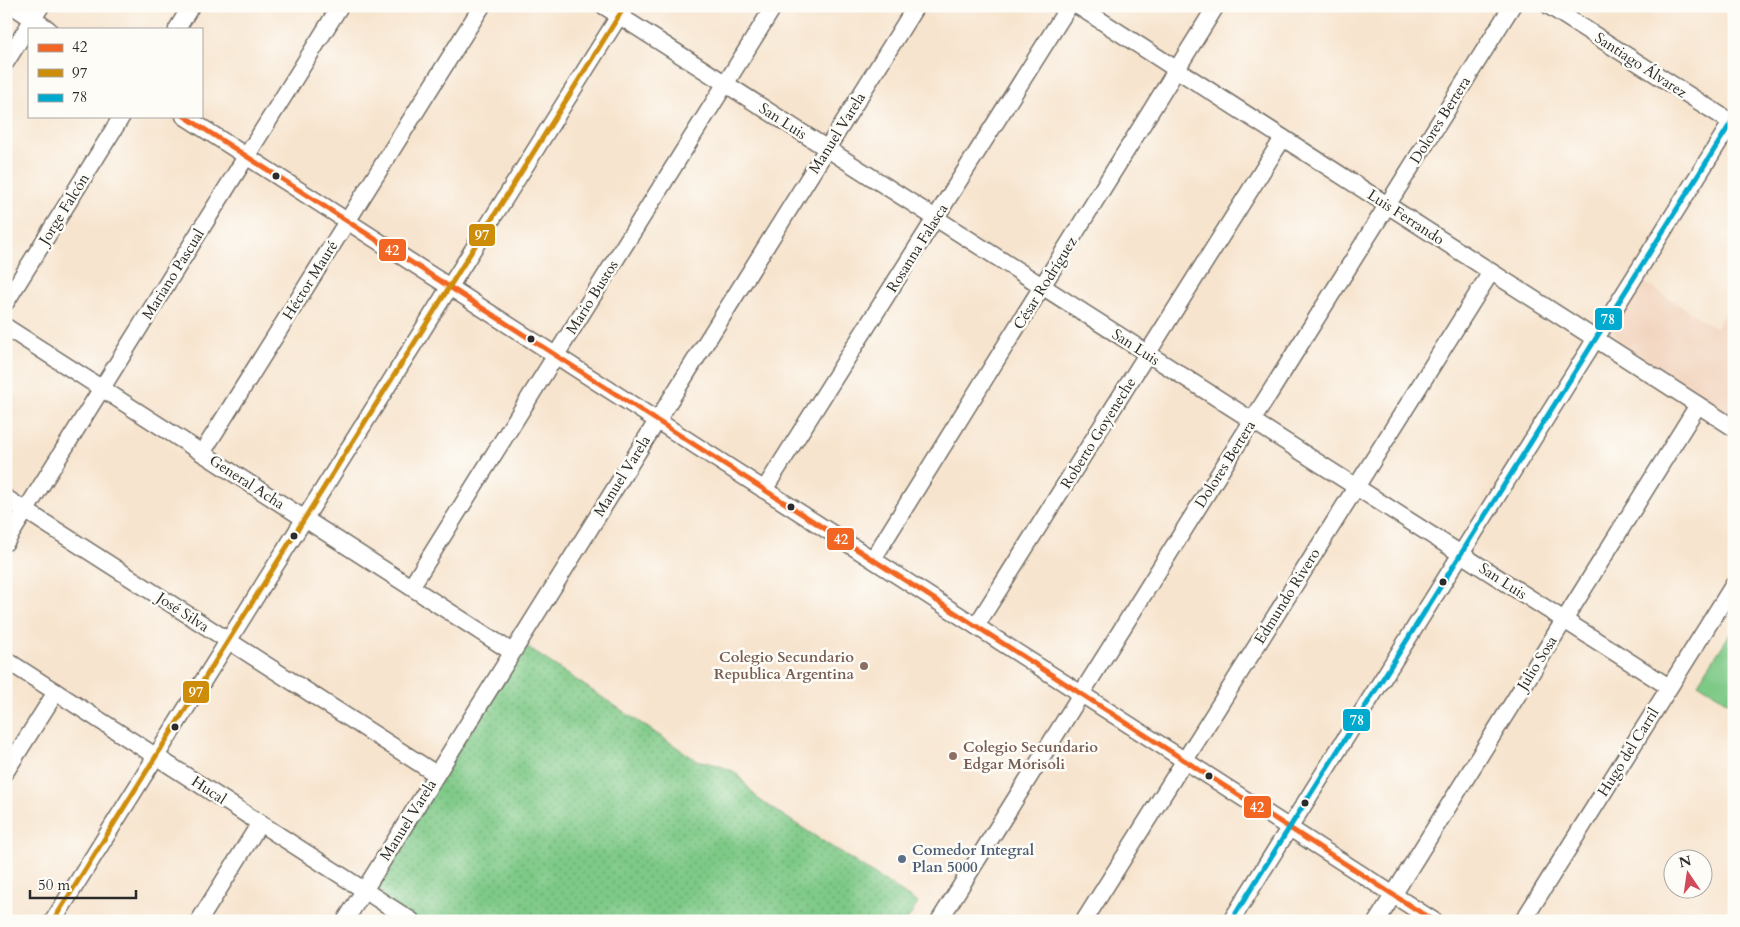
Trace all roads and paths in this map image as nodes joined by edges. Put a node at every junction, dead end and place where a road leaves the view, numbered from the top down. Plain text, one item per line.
1 (13, 6) edge
2 (191, 6) edge
3 (340, 6) edge
4 (482, 6) edge
5 (604, 6) edge
6 (774, 6) edge
7 (916, 6) edge
8 (1069, 6) edge
9 (1078, 6) edge
10 (1216, 6) edge
11 (1512, 6) edge
12 (1549, 6) edge
13 (622, 11) edge
14 (37, 13) edge
15 (47, 28) edge
16 (178, 28) edge
17 (6, 62) edge
18 (1177, 70) junction
19 (725, 84) junction
20 (121, 118) edge
21 (187, 118) edge
22 (1733, 121) edge
23 (1283, 138) junction
24 (827, 149) junction
25 (247, 156) junction
26 (1387, 205) junction
27 (935, 218) junction
28 (347, 221) junction
29 (1491, 272) junction
30 (449, 287) junction
31 (1042, 287) junction
32 (6, 302) edge
33 (6, 327) edge
34 (1595, 339) junction
35 (1147, 354) junction
36 (556, 355) junction
37 (102, 389) junction
38 (1698, 405) junction
39 (657, 420) junction
40 (1252, 421) junction
41 (1734, 428) edge
42 (202, 453) junction
43 (1356, 487) junction
44 (764, 490) junction
45 (6, 498) edge
46 (26, 510) junction
47 (304, 519) junction
48 (6, 542) edge
49 (1461, 554) junction
50 (873, 560) junction
51 (1734, 584) edge
52 (411, 587) junction
53 (1564, 620) junction
54 (976, 626) junction
55 (228, 640) junction
56 (512, 652) junction
57 (6, 660) edge
58 (1669, 687) junction
59 (56, 692) junction
60 (1081, 693) junction
61 (156, 756) junction
62 (1184, 760) junction
63 (6, 771) edge
64 (436, 774) junction
65 (260, 823) junction
66 (1290, 828) junction
67 (364, 890) junction
68 (1393, 894) junction
69 (53, 921) edge
70 (199, 921) edge
71 (345, 921) edge
72 (412, 921) edge
73 (939, 921) edge
74 (1084, 921) edge
75 (1231, 921) edge
76 (1377, 921) edge
77 (1434, 921) edge
78 (1523, 921) edge

1 - 14 street
2 - 16 street
3 - 25 street, Mariano Pascual
4 - 28 street, Héctor Mauré
5 - 13 street, San Luis
6 - 19 street, Mario Bustos
7 - 24 street, Manuel Varela
8 - 27 street, Rosanna Falasca
9 - 18 street, Luis Ferrando
10 - 18 street, César Rodríguez
11 - 26 street, Dolores Bertera
12 - 22 street, Santiago Álvarez
13 - 19 street, San Luis
13 - 30 street
14 - 15 street
14 - 17 street
18 - 23 street, Luis Ferrando
18 - 31 street, César Rodríguez
19 - 24 street, San Luis
19 - 36 street, Mario Bustos
20 - 32 street, Jorge Falcón
21 - 25 street
22 - 34 street
23 - 26 street, Luis Ferrando
23 - 35 street, Roberto Goyeneche
24 - 27 street, San Luis
24 - 39 street, Manuel Varela
25 - 28 street
25 - 37 street, Mariano Pascual
26 - 29 street, Luis Ferrando
26 - 40 street, Dolores Bertera
27 - 31 street, San Luis
27 - 44 street, Rosanna Falasca
28 - 30 street
28 - 42 street, Héctor Mauré
29 - 34 street, Luis Ferrando
29 - 43 street, Edmundo Rivero
30 - 36 street
30 - 47 street
31 - 35 street, San Luis
31 - 50 street, César Rodríguez
33 - 37 street, General Acha
34 - 38 street, Luis Ferrando
34 - 49 street
35 - 40 street, San Luis
35 - 54 street, Roberto Goyeneche
36 - 39 street
36 - 52 street, Mario Bustos
37 - 42 street, General Acha
37 - 46 street, Mariano Pascual
38 - 41 street, Luis Ferrando
38 - 53 street, Julio Sosa
39 - 44 street
39 - 56 street, Manuel Varela
40 - 43 street, San Luis
40 - 60 street, Dolores Bertera
42 - 47 street, General Acha
43 - 49 street, San Luis
43 - 62 street, Edmundo Rivero
44 - 50 street
45 - 46 street, José Silva
46 - 48 street, Mariano Pascual
46 - 55 street, José Silva
47 - 52 street, General Acha
47 - 55 street
49 - 53 street, San Luis
49 - 66 street
50 - 54 street
51 - 58 street, Hugo del Carril
52 - 56 street, General Acha
53 - 58 street, San Luis
53 - 68 street, Julio Sosa
54 - 60 street
55 - 61 street
55 - 64 street, José Silva
56 - 64 street, Manuel Varela
57 - 59 street, Hucal
58 - 78 street, Hugo del Carril
59 - 61 street, Hucal
59 - 63 street
60 - 62 street
60 - 73 street, Dolores Bertera
61 - 65 street, Hucal
61 - 69 street
62 - 66 street
62 - 74 street, Edmundo Rivero
64 - 67 street, Manuel Varela
65 - 67 street, Hucal
65 - 70 street
66 - 68 street
66 - 75 street
67 - 71 street, Manuel Varela
67 - 72 street, Hucal
68 - 76 street, Julio Sosa
68 - 77 street

